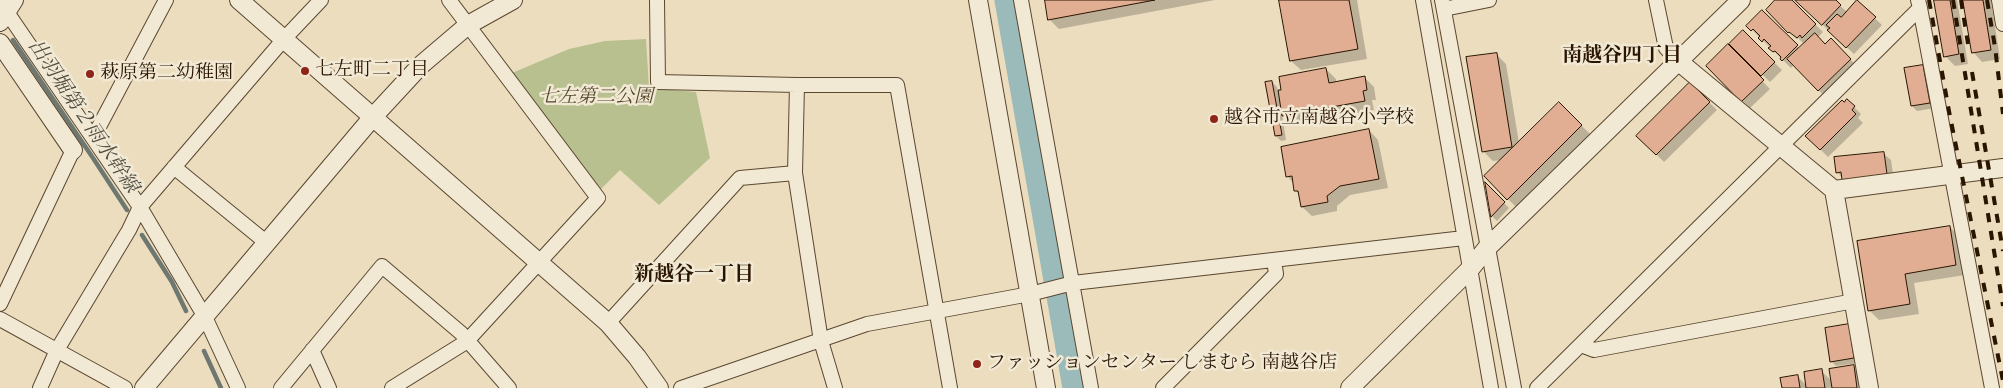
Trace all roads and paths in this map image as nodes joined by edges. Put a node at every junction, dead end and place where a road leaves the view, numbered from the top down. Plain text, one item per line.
1 (166, 0) edge
2 (239, 0) edge
3 (321, 0) edge
4 (450, 0) edge
5 (513, 0) edge
6 (657, 0) edge
7 (978, 0) edge
8 (1021, 0) edge
9 (1422, 0) edge
10 (1489, 0) edge
11 (1656, 0) edge
12 (1741, 0) edge
13 (1999, 0) edge
14 (1443, 4) edge
15 (1919, 4) edge
16 (5, 9) edge
17 (2003, 24) edge
18 (468, 25) junction
19 (284, 39) junction
20 (0, 43) edge
21 (1678, 61) junction
22 (797, 85) junction
23 (372, 118) junction
24 (93, 138) junction
25 (1781, 147) junction
26 (73, 150) joint
27 (174, 167) junction
28 (2003, 168) edge
29 (795, 174) junction
30 (1951, 174) junction
31 (1834, 190) junction
32 (140, 207) junction
33 (1464, 238) junction
34 (267, 243) junction
35 (1487, 248) junction
36 (1274, 260) junction
37 (538, 262) junction
38 (1470, 269) junction
39 (1072, 283) junction
40 (1030, 294) junction
41 (1854, 301) junction
42 (0, 304) edge
43 (938, 312) junction
44 (205, 316) junction
45 (0, 319) edge
46 (608, 323) junction
47 (469, 340) junction
48 (821, 341) junction
49 (1581, 345) junction
50 (57, 350) junction
51 (312, 350) junction
52 (40, 388) edge
53 (126, 388) edge
54 (144, 388) edge
55 (238, 388) edge
56 (281, 388) edge
57 (329, 388) edge
58 (392, 388) edge
59 (509, 388) edge
60 (659, 388) edge
61 (681, 388) edge
62 (835, 388) edge
63 (950, 388) edge
64 (1046, 388) edge
65 (1092, 388) edge
66 (1163, 388) edge
67 (1350, 388) edge
68 (1491, 388) edge
69 (1514, 388) edge
70 (1537, 388) edge
71 (1869, 388) edge
72 (1992, 388) edge

1 - 24 street
2 - 19 street
3 - 19 street
4 - 18 street
5 - 18 street
6 - 22 street
7 - 40 street
8 - 39 street
9 - 33 street
10 - 14 street
11 - 21 street
12 - 21 street
13 - 17 street
14 - 35 street
15 - 25 street
15 - 30 street
16 - 24 street
18 - 23 street
18 - 37 street
19 - 23 street
19 - 27 street
20 - 26 street
21 - 25 street
21 - 35 street
22 - 29 street
22 - 43 street
23 - 34 street
23 - 37 street
24 - 32 street
25 - 31 street
25 - 49 street
26 - 42 street
27 - 32 street
27 - 34 street
28 - 30 street
29 - 46 street
29 - 48 street
30 - 31 street
30 - 72 street
31 - 41 street
32 - 44 street
32 - 50 street
33 - 36 street
33 - 38 street
34 - 44 street
35 - 38 street
35 - 69 street
36 - 39 street
36 - 66 street
37 - 46 street
37 - 47 street
38 - 67 street
38 - 68 street
39 - 40 street
39 - 65 street
40 - 43 street
40 - 64 street
41 - 49 street
41 - 71 street
43 - 48 street
43 - 63 street
44 - 54 street
44 - 55 street
45 - 50 street
46 - 60 street
47 - 51 street
47 - 58 street
47 - 59 street
48 - 61 street
48 - 62 street
49 - 70 street
50 - 52 street
50 - 53 street
51 - 56 street
51 - 57 street

